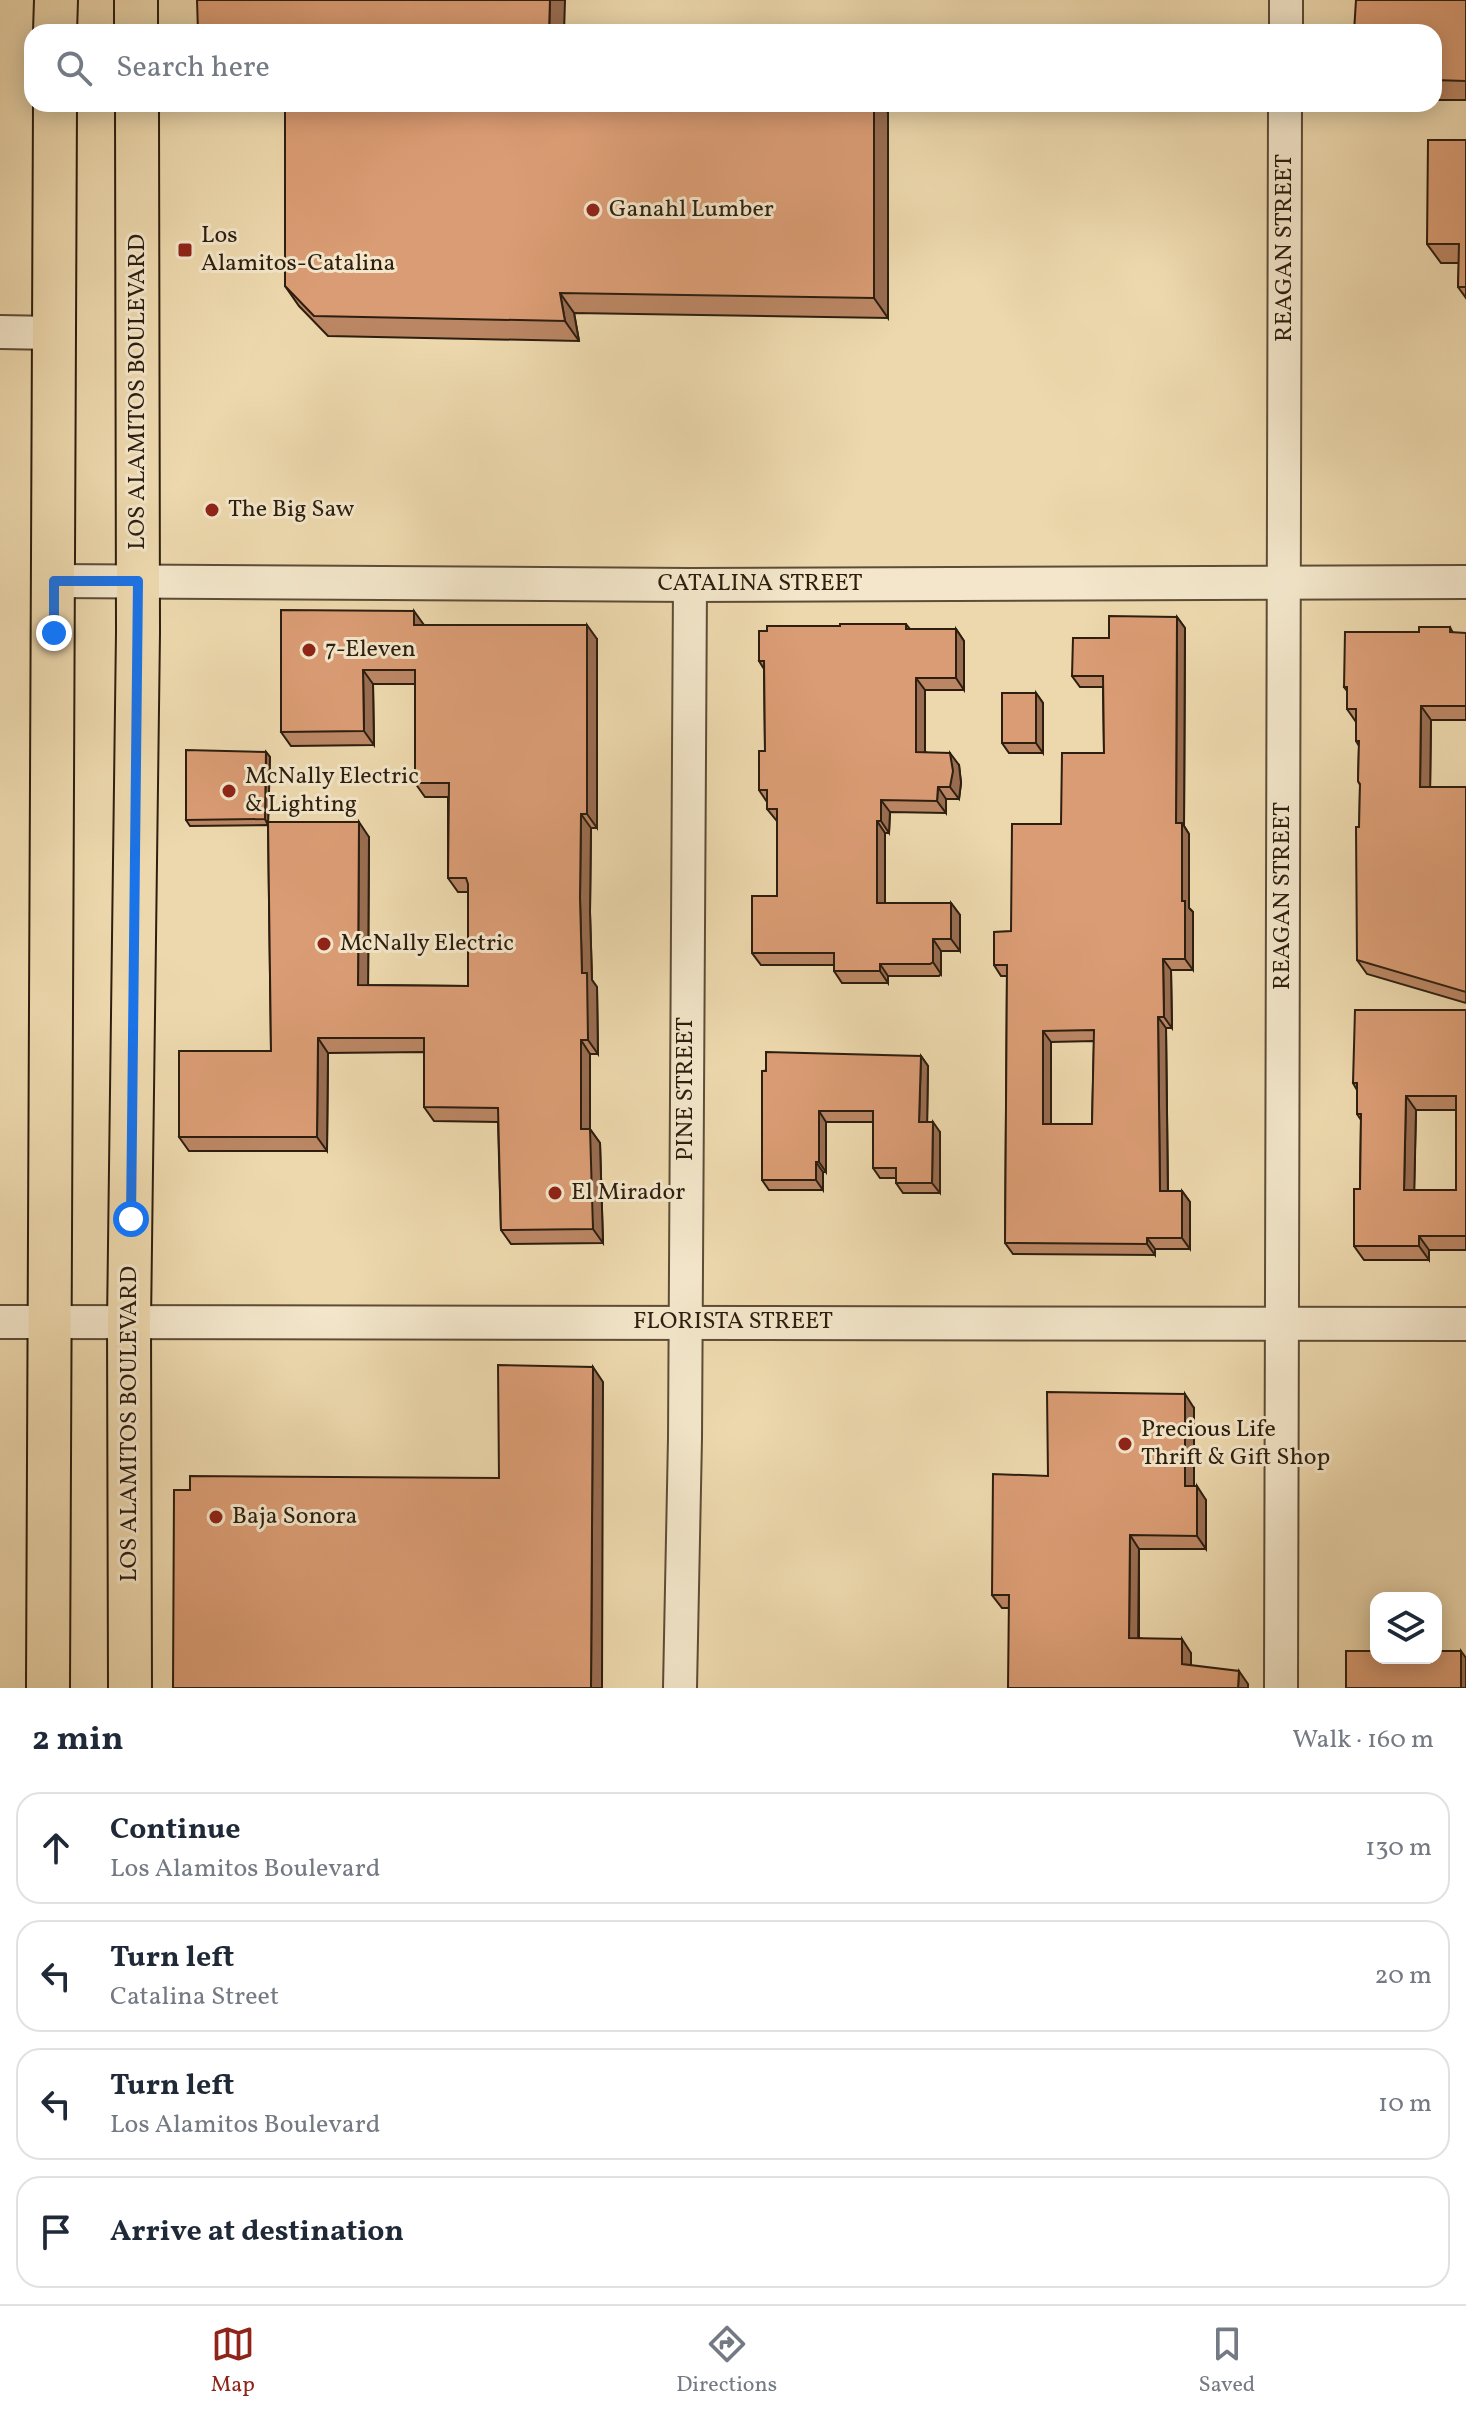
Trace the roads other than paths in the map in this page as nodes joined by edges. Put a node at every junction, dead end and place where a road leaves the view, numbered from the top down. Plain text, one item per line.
1 (56, 0) edge
2 (136, 0) edge
3 (1286, 0) edge
4 (55, 24) edge
5 (136, 24) edge
6 (1286, 24) edge
7 (55, 112) edge
8 (137, 112) edge
9 (1285, 112) edge
10 (0, 332) edge
11 (54, 333) junction
12 (54, 581) junction
13 (138, 581) junction
14 (1282, 582) junction
15 (1466, 582) edge
16 (690, 585) junction
17 (0, 1322) edge
18 (49, 1322) junction
19 (129, 1322) junction
20 (685, 1322) junction
21 (1283, 1324) junction
22 (1466, 1324) edge
23 (48, 1688) edge
24 (130, 1688) edge
25 (680, 1688) edge
26 (1281, 1688) edge

1 - 4 main road
2 - 5 main road
3 - 6 street
7 - 11 main road
8 - 13 main road, LOS ALAMITOS BOULEVARD
9 - 14 street, REAGAN STREET
10 - 11 street
11 - 12 main road
12 - 13 street, CATALINA STREET
12 - 18 main road
13 - 16 street, CATALINA STREET
13 - 19 main road, LOS ALAMITOS BOULEVARD
14 - 15 street, CATALINA STREET
14 - 16 street, CATALINA STREET
14 - 21 street, REAGAN STREET
16 - 20 street, PINE STREET
17 - 18 street, FLORISTA STREET
18 - 19 street, FLORISTA STREET
18 - 23 main road
19 - 20 street, FLORISTA STREET
19 - 24 main road, LOS ALAMITOS BOULEVARD
20 - 21 street, FLORISTA STREET
20 - 25 street, PINE STREET
21 - 22 street, FLORISTA STREET
21 - 26 street, REAGAN STREET

